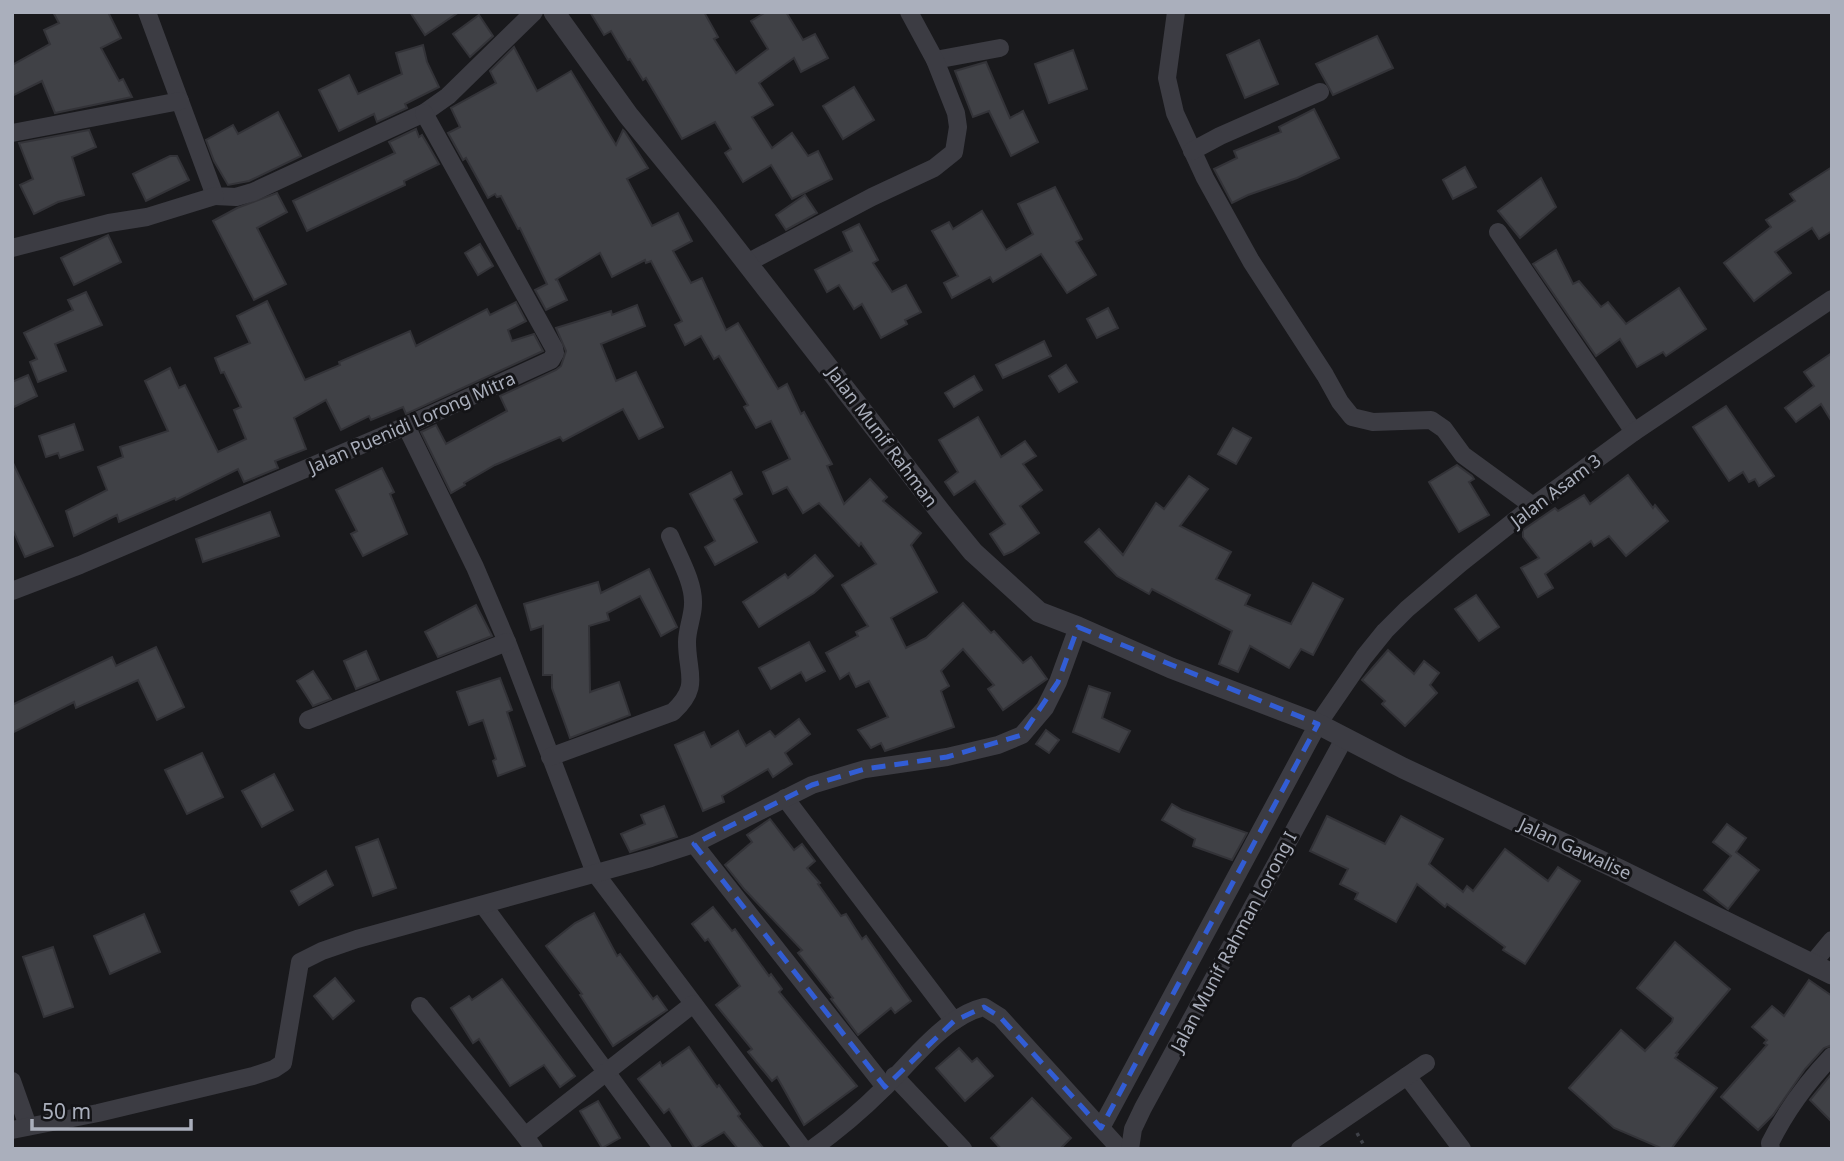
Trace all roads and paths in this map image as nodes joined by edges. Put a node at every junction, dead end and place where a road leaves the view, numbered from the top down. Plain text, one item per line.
1 (147, 12) edge
2 (534, 12) edge
3 (554, 12) edge
4 (909, 12) edge
5 (1176, 12) edge
6 (1000, 48) dead end
7 (935, 60) junction
8 (1320, 92) dead end
9 (180, 101) junction
10 (424, 113) junction
11 (12, 132) edge
12 (1192, 151) junction
13 (215, 196) junction
14 (1498, 232) dead end
15 (12, 248) edge
16 (747, 263) junction
17 (1832, 299) edge
18 (406, 426) junction
19 (1634, 432) junction
20 (1533, 506) junction
21 (670, 537) dead end
22 (12, 591) edge
23 (1078, 626) junction
24 (507, 642) junction
25 (308, 720) dead end
26 (1318, 724) junction
27 (1345, 737) junction
28 (550, 757) junction
29 (785, 798) junction
30 (694, 844) junction
31 (595, 873) junction
32 (483, 905) junction
33 (1832, 940) edge
34 (1812, 964) junction
35 (1832, 974) edge
36 (693, 1003) junction
37 (420, 1006) dead end
38 (954, 1021) junction
39 (1832, 1056) edge
40 (1426, 1063) dead end
41 (608, 1072) junction
42 (1407, 1076) junction
43 (12, 1081) edge
44 (890, 1082) junction
45 (20, 1128) edge
46 (1101, 1128) junction
47 (530, 1142) edge
48 (663, 1149) edge
49 (803, 1149) edge
50 (812, 1149) edge
51 (963, 1149) edge
52 (1119, 1149) edge
53 (1130, 1149) edge
54 (1300, 1149) edge
55 (1462, 1149) edge
56 (1771, 1149) edge

1 - 9 street
2 - 10 street
3 - 16 street, Jalan Munif Rahman
4 - 7 street
5 - 12 street
6 - 7 street
7 - 16 street
8 - 12 street
9 - 11 street
9 - 13 street
10 - 13 street
10 - 18 street, Jalan Puenidi Lorong Mitra
12 - 20 street
13 - 15 street
14 - 19 street
16 - 23 street, Jalan Munif Rahman
17 - 19 street, Jalan Asam 3
18 - 22 street, Jalan Puenidi Lorong Mitra
18 - 24 street
19 - 20 street, Jalan Asam 3
20 - 26 street, Jalan Asam 3
21 - 28 street
23 - 26 street, Jalan Munif Rahman
23 - 29 street
24 - 25 street
24 - 28 street
26 - 27 street, Jalan Gawalise
26 - 46 street, Jalan Asam 3
27 - 34 street, Jalan Gawalise
27 - 53 street, Jalan Munif Rahman Lorong I
28 - 31 street
29 - 30 street
29 - 38 street
30 - 31 street
30 - 44 street
31 - 32 street
31 - 36 street
32 - 41 street
32 - 45 street
33 - 34 street
34 - 35 street, Jalan Gawalise
36 - 41 street
36 - 49 street
37 - 47 street
38 - 44 street
38 - 46 street
39 - 56 street
40 - 42 street
41 - 47 street
41 - 48 street
42 - 54 street
42 - 55 street
43 - 45 street
44 - 50 street
44 - 51 street
46 - 52 street

